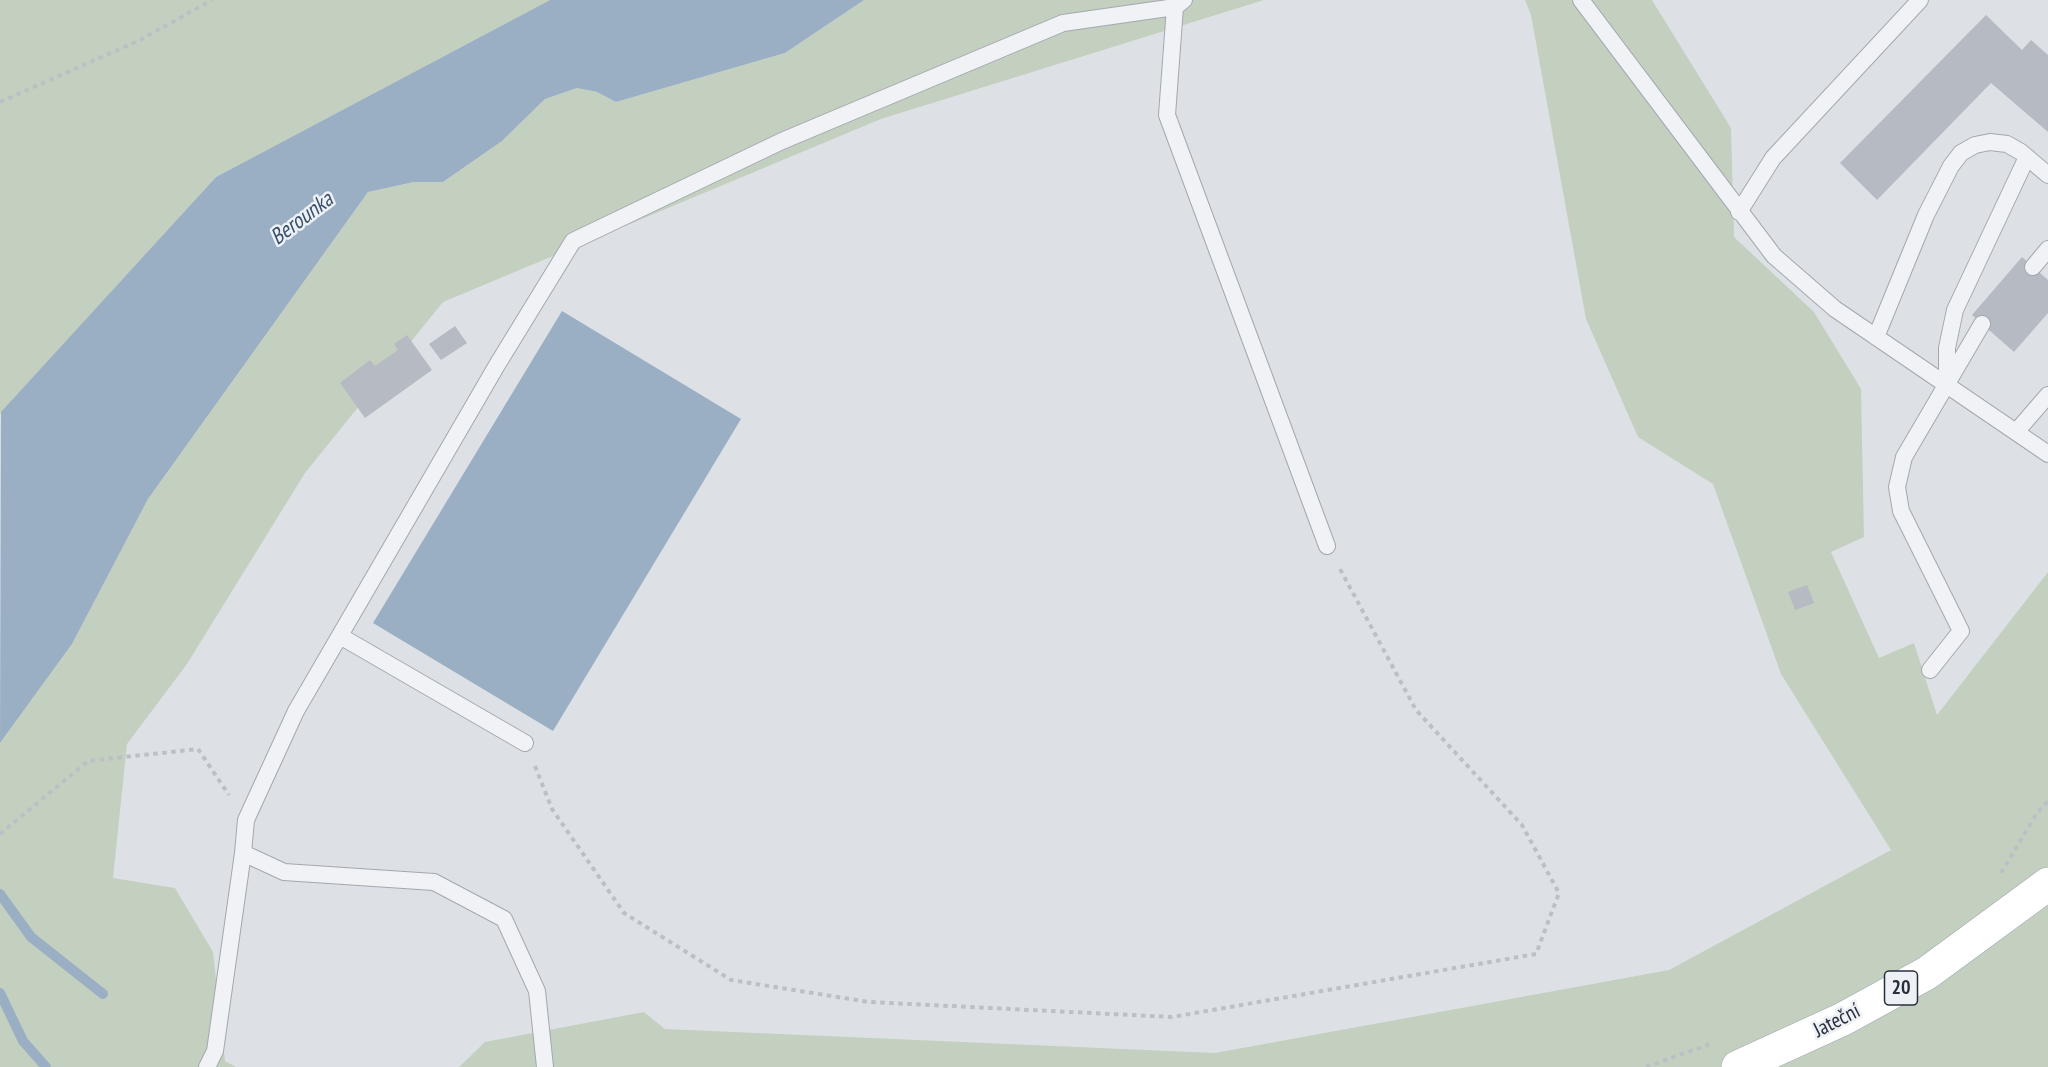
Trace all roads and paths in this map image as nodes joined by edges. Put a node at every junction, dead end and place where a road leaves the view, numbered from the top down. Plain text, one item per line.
1 (212, 0) edge
2 (1581, 0) edge
3 (1920, 0) edge
4 (1179, 4) edge
5 (0, 102) edge
6 (2027, 157) junction
7 (2048, 175) edge
8 (1739, 212) junction
9 (2048, 249) edge
10 (2033, 267) dead end
11 (1982, 324) dead end
12 (1876, 337) junction
13 (1947, 385) junction
14 (2048, 395) edge
15 (2016, 432) junction
16 (2048, 454) edge
17 (1327, 546) joint
18 (340, 636) junction
19 (1930, 670) dead end
20 (525, 743) joint
21 (2048, 801) edge
22 (246, 820) junction
23 (0, 834) edge
24 (243, 853) junction
25 (1998, 878) dead end
26 (2048, 884) edge
27 (1714, 1043) dead end
28 (207, 1067) edge
29 (546, 1067) edge
30 (1646, 1067) edge
31 (1738, 1067) edge

1 - 5 path
2 - 8 lane
3 - 8 lane
4 - 17 lane
4 - 18 lane
6 - 7 lane
6 - 12 lane
6 - 13 lane
8 - 12 lane
9 - 10 lane
11 - 13 lane
12 - 13 lane
13 - 15 lane
13 - 19 lane
14 - 15 lane
15 - 16 lane
17 - 20 path
18 - 20 lane
18 - 22 lane
21 - 25 path
22 - 23 path
22 - 24 lane
24 - 28 lane
24 - 29 lane
26 - 31 main road, Jateční / 20
27 - 30 path

